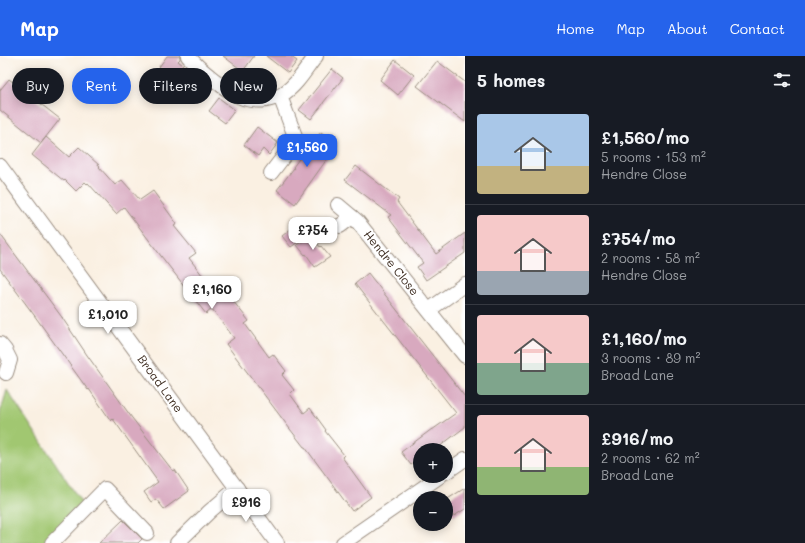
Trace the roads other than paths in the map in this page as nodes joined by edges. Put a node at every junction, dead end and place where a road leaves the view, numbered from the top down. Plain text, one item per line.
1 (188, 56) edge
2 (316, 56) edge
3 (280, 96) junction
4 (0, 166) edge
5 (271, 173) dead end
6 (338, 205) dead end
7 (352, 216) junction
8 (340, 226) dead end
9 (465, 284) edge
10 (429, 310) junction
11 (0, 344) edge
12 (465, 356) edge
13 (6, 373) dead end
14 (465, 459) edge
15 (453, 467) edge
16 (430, 483) edge
17 (237, 488) junction
18 (147, 533) dead end
19 (52, 543) edge
20 (177, 543) edge
21 (277, 543) edge
22 (343, 543) edge

1 - 3 street
2 - 3 street
3 - 5 street
4 - 17 street, Broad Lane
6 - 7 street, Hendre Close
7 - 8 street
7 - 10 street, Hendre Close
9 - 10 street
10 - 12 street, Hendre Close
11 - 13 street
14 - 15 street
16 - 22 street
17 - 20 street
17 - 21 street, Broad Lane
18 - 19 street

